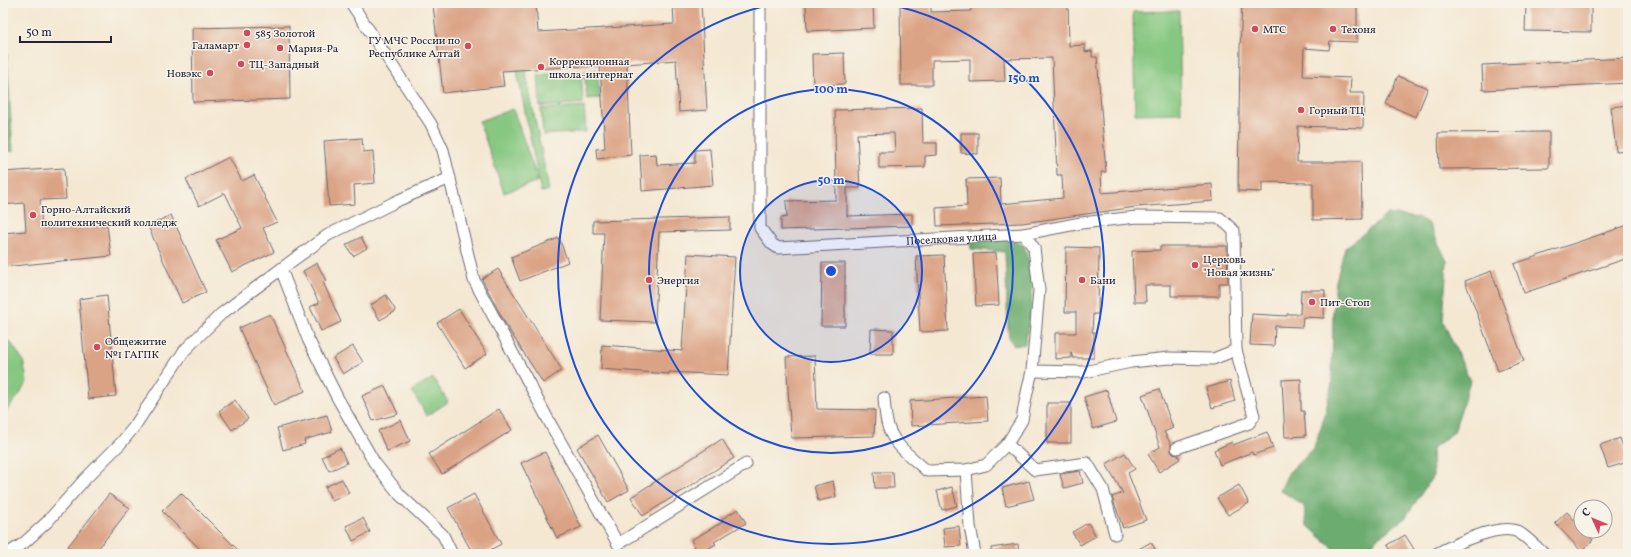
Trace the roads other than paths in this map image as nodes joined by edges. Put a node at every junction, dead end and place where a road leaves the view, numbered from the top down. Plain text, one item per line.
1 (351, 3) edge
2 (760, 3) edge
3 (450, 178) junction
4 (1024, 234) junction
5 (281, 269) junction
6 (1236, 350) junction
7 (1032, 371) junction
8 (884, 398) dead end
9 (1006, 444) junction
10 (1177, 448) dead end
11 (746, 464) dead end
12 (966, 470) junction
13 (1115, 534) dead end
14 (7, 554) edge
15 (452, 554) edge
16 (975, 554) edge
17 (1436, 554) edge
18 (1544, 554) edge

1 - 3 street
2 - 4 street, Поселковая улица
3 - 5 street
3 - 11 street
4 - 6 street, Поселковая улица
4 - 7 street
5 - 14 street
5 - 15 street
6 - 7 street
6 - 10 street, Поселковая улица
7 - 9 street
8 - 12 street
9 - 12 street
9 - 13 street
12 - 16 street
17 - 18 street

